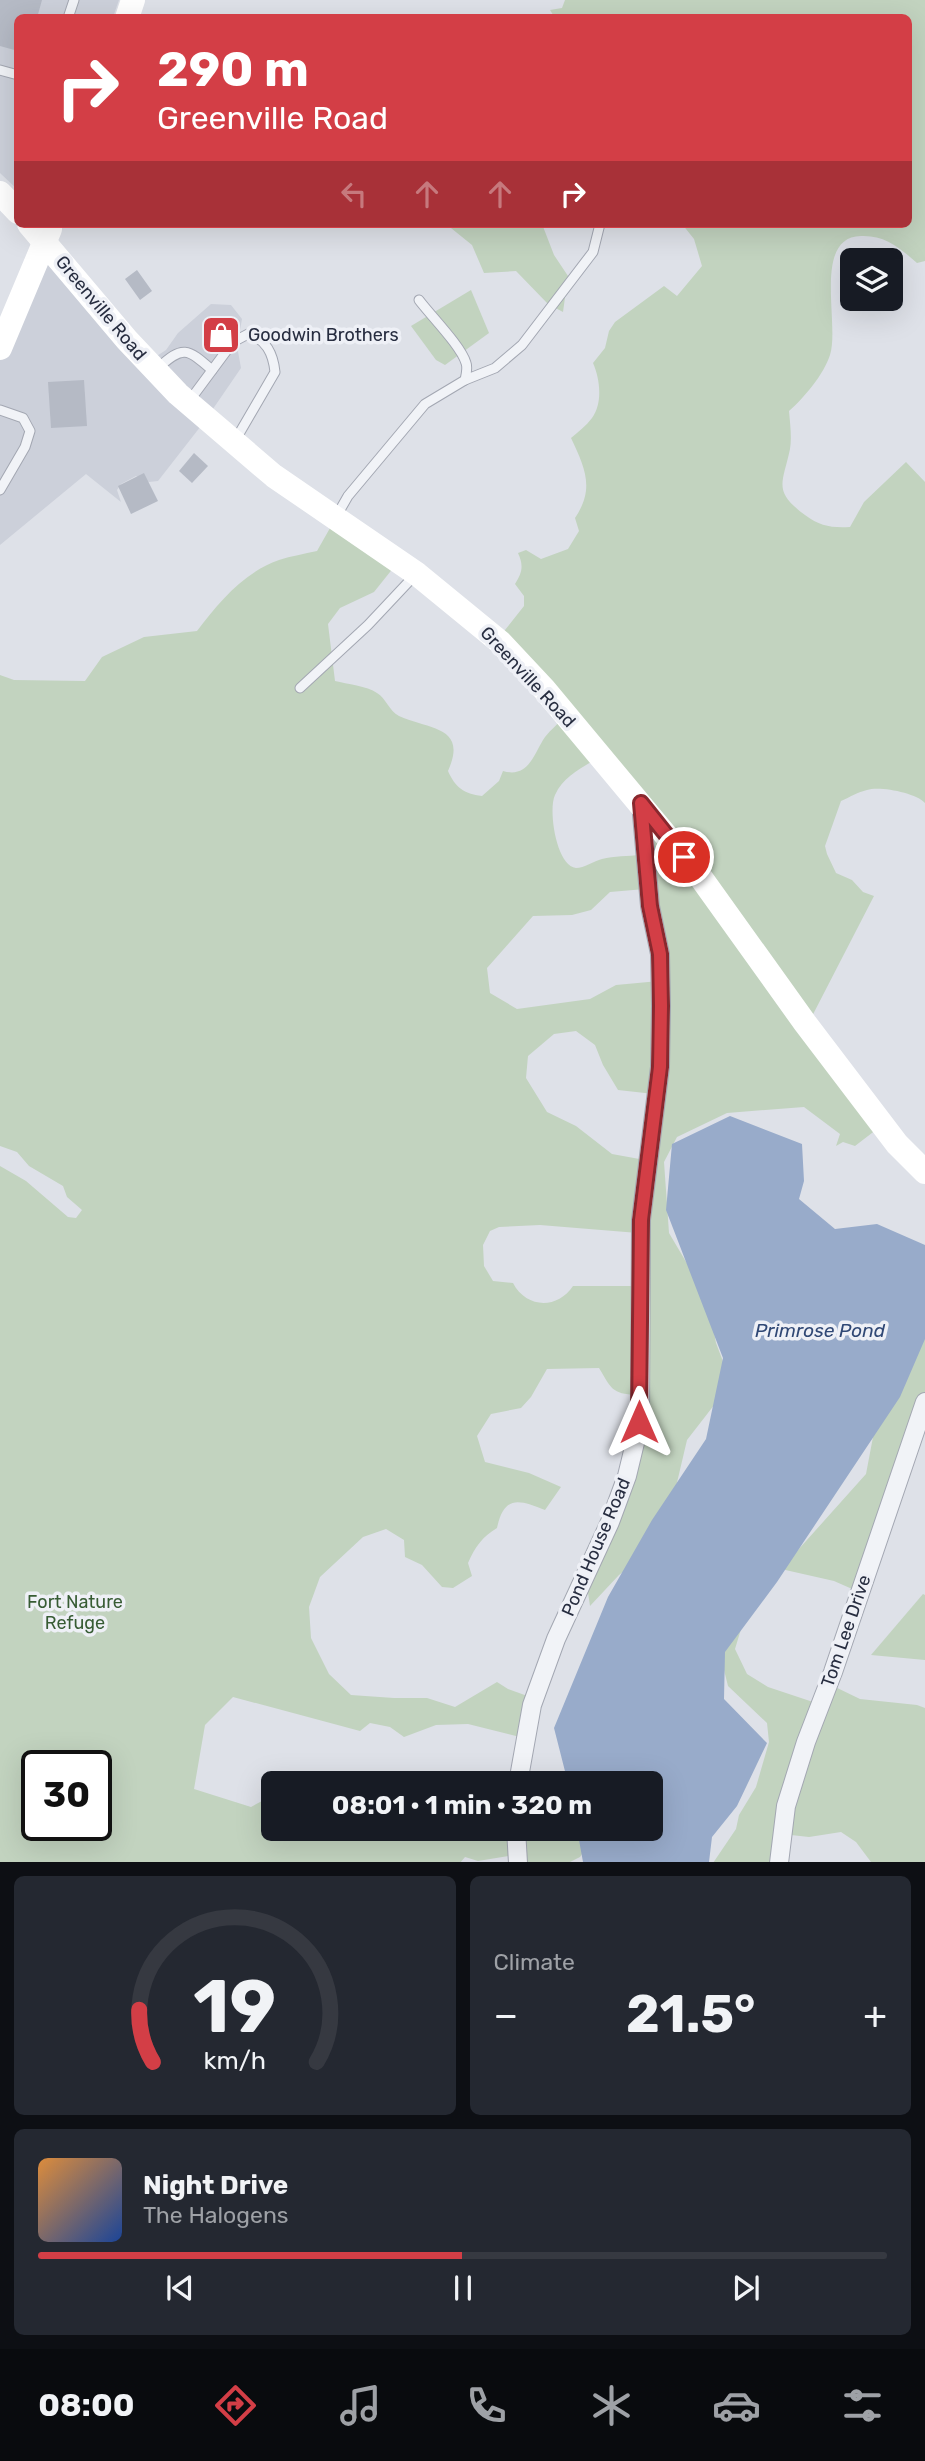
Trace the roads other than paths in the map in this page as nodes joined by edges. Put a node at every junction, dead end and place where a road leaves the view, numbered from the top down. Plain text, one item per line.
1 (0, 193) edge
2 (14, 208) edge
3 (599, 228) edge
4 (42, 230) edge
5 (419, 300) dead end
6 (0, 348) edge
7 (155, 370) junction
8 (212, 370) junction
9 (465, 380) junction
10 (188, 403) junction
11 (0, 410) edge
12 (234, 444) junction
13 (0, 489) edge
14 (335, 518) junction
15 (417, 574) junction
16 (300, 688) dead end
17 (641, 803) junction
18 (925, 1171) edge
19 (925, 1402) edge
20 (520, 1771) edge
21 (517, 1841) edge
22 (518, 1862) edge
23 (779, 1862) edge

1 - 2 main road
3 - 9 lane
4 - 6 main road
4 - 7 main road, Greenville Road
5 - 9 lane
7 - 8 lane
7 - 10 main road, Greenville Road
8 - 10 lane
8 - 12 lane
9 - 14 lane
10 - 12 main road, Greenville Road
11 - 13 lane
12 - 14 main road, Greenville Road
14 - 15 main road, Greenville Road
15 - 16 lane
15 - 17 main road, Greenville Road
17 - 18 main road, Greenville Road
17 - 20 street, Pond House Road
19 - 23 street, Tom Lee Drive
21 - 22 street

